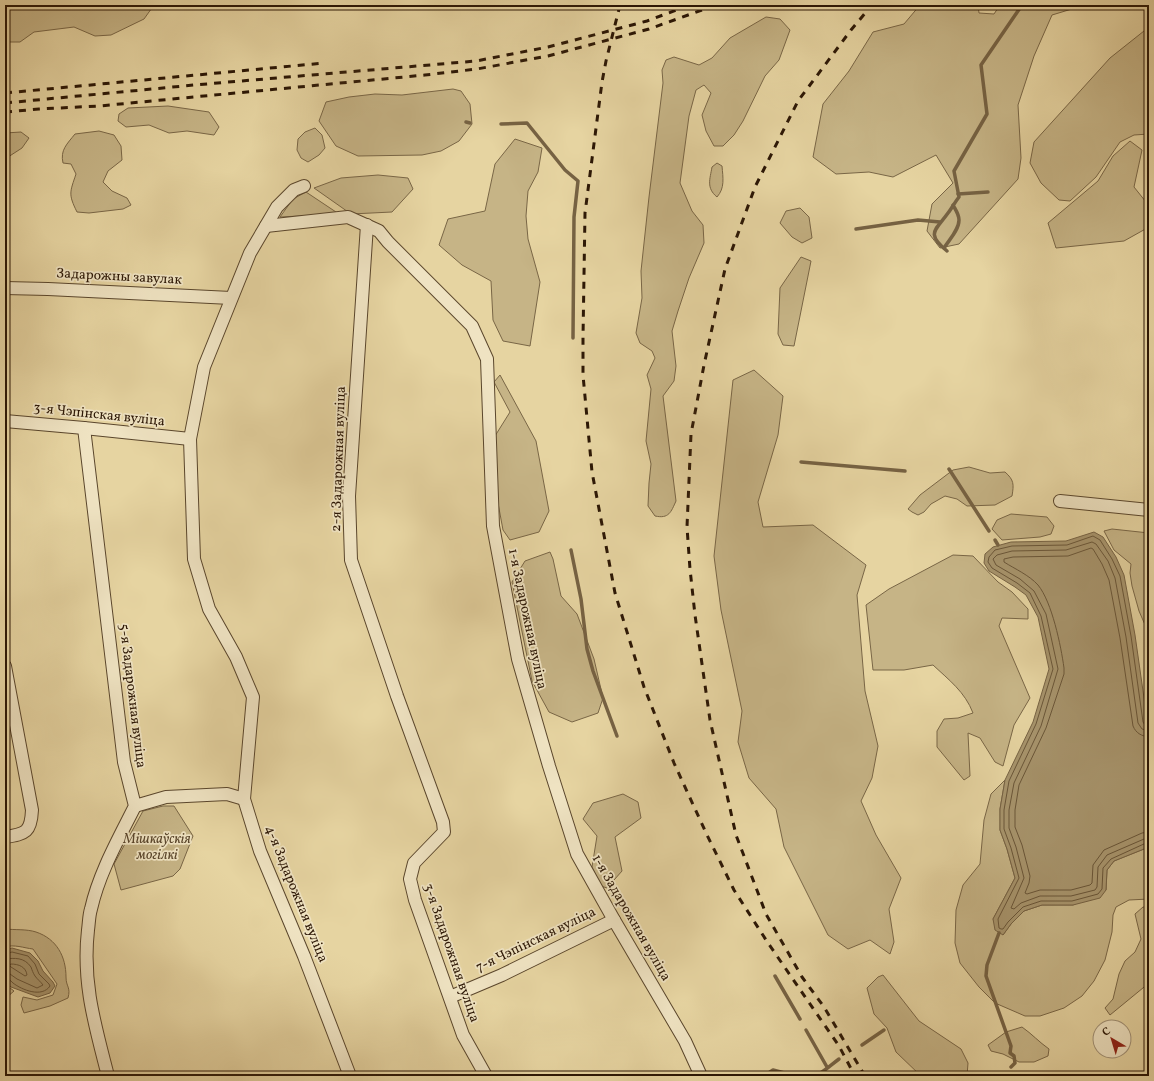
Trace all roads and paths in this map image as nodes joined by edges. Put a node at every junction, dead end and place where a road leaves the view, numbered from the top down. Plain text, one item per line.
1 (304, 186) dead end
2 (367, 225) junction
3 (266, 226) junction
4 (5, 288) edge
5 (231, 298) junction
6 (5, 421) edge
7 (84, 428) junction
8 (190, 439) junction
9 (1060, 501) dead end
10 (1149, 510) edge
11 (5, 666) edge
12 (244, 798) junction
13 (135, 806) junction
14 (444, 822) joint
15 (5, 837) edge
16 (614, 920) junction
17 (450, 997) junction
18 (108, 1076) edge
19 (350, 1076) edge
20 (486, 1076) edge
21 (701, 1076) edge

1 - 3 street, 4-я Задарожная вуліца
2 - 3 street, 1-я Задарожная вуліца
2 - 14 street, 2-я Задарожная вуліца
2 - 16 street, 1-я Задарожная вуліца
3 - 5 street, 4-я Задарожная вуліца
4 - 5 street, Задарожны завулак
5 - 8 street, 4-я Задарожная вуліца
6 - 7 street, 3-я Чэпінская вуліца
7 - 8 street, 3-я Чэпінская вуліца
7 - 13 street, 5-я Задарожная вуліца
8 - 12 street, 4-я Задарожная вуліца
9 - 10 street
11 - 15 street
12 - 13 street
12 - 19 street, 4-я Задарожная вуліца
13 - 18 street
14 - 17 street, 3-я Задарожная вуліца
16 - 17 street, 7-я Чэпінская вуліца
16 - 21 street, 1-я Задарожная вуліца
17 - 20 street, 3-я Задарожная вуліца

